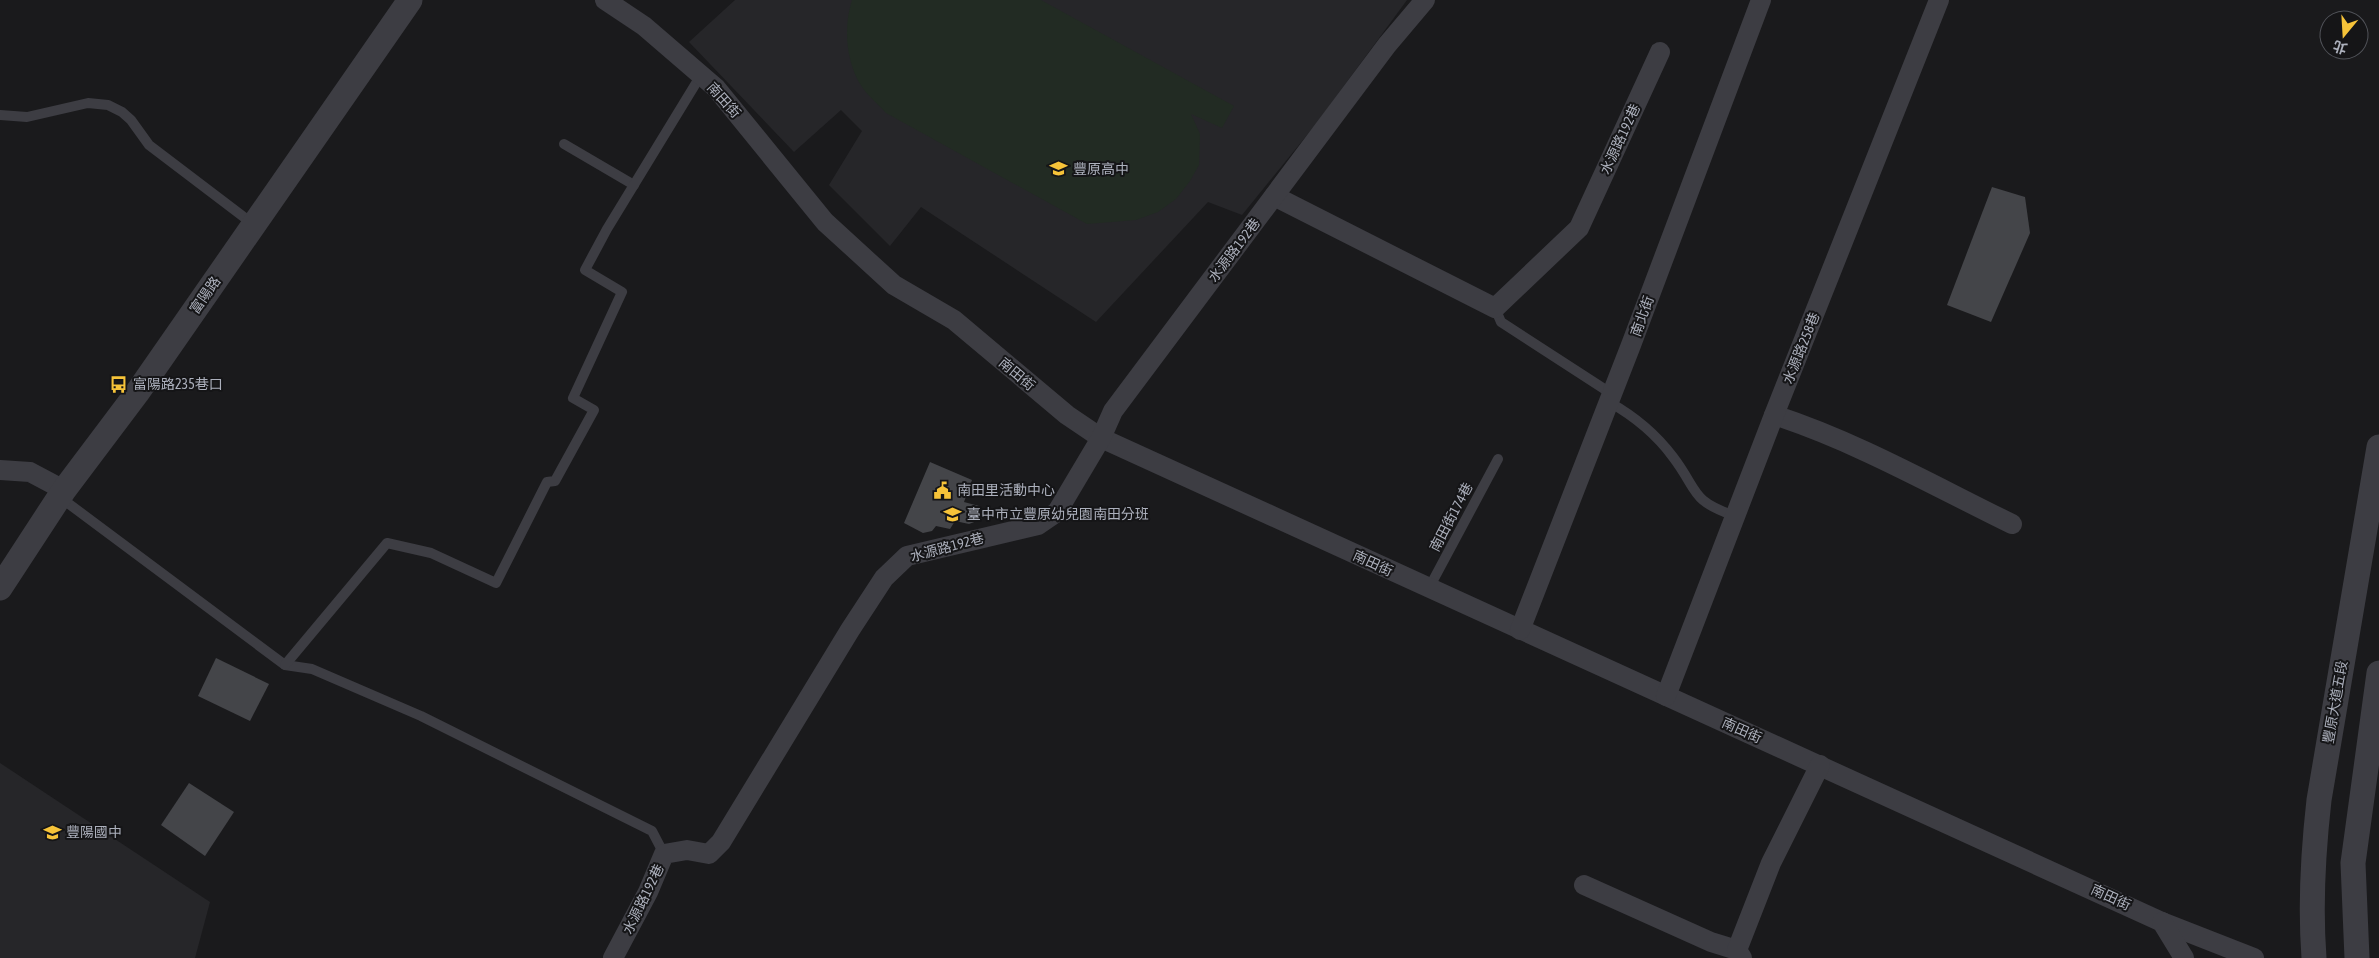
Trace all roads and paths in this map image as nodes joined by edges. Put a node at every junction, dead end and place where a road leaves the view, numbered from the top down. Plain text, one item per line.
1 (410, 0) edge
2 (605, 0) edge
3 (1425, 0) edge
4 (1761, 0) edge
5 (1939, 0) edge
6 (1660, 52) dead end
7 (701, 76) junction
8 (0, 115) edge
9 (564, 144) dead end
10 (634, 185) junction
11 (1274, 196) junction
12 (254, 224) junction
13 (1495, 308) junction
14 (1610, 398) junction
15 (1774, 415) junction
16 (1101, 438) junction
17 (2379, 447) edge
18 (1498, 459) dead end
19 (0, 470) edge
20 (62, 494) junction
21 (1735, 516) junction
22 (2012, 524) dead end
23 (0, 588) edge
24 (1429, 588) junction
25 (1520, 630) junction
26 (286, 665) junction
27 (2379, 673) edge
28 (1666, 696) junction
29 (1820, 765) junction
30 (664, 854) junction
31 (1584, 885) dead end
32 (2162, 922) junction
33 (1739, 954) edge
34 (613, 958) edge
35 (2184, 958) edge
36 (2254, 958) edge
37 (2314, 958) edge
38 (2357, 958) edge

1 - 12 street, 富陽路
2 - 7 street, 南田街
3 - 11 street, 水源路192巷
4 - 14 street, 南北街
5 - 15 street, 水源路258巷
6 - 13 street, 水源路192巷
7 - 10 lane
7 - 16 street, 南田街
8 - 12 lane
9 - 10 lane
10 - 26 lane
11 - 13 street
11 - 16 street, 水源路192巷
12 - 20 street, 富陽路
13 - 14 lane
14 - 21 lane
14 - 25 street, 南北街
15 - 21 street, 水源路258巷
15 - 22 street
16 - 24 street, 南田街
16 - 30 street, 水源路192巷
17 - 37 street, 豐原大道五段
18 - 24 lane, 南田街174巷
19 - 20 street
20 - 23 street, 富陽路
20 - 26 lane
21 - 28 street, 水源路258巷
24 - 25 street, 南田街
25 - 28 street, 南田街
26 - 30 lane
27 - 38 street
28 - 29 street, 南田街
29 - 32 street, 南田街
29 - 33 street
30 - 34 street, 水源路192巷
31 - 33 street
32 - 35 street
32 - 36 street, 南田街

